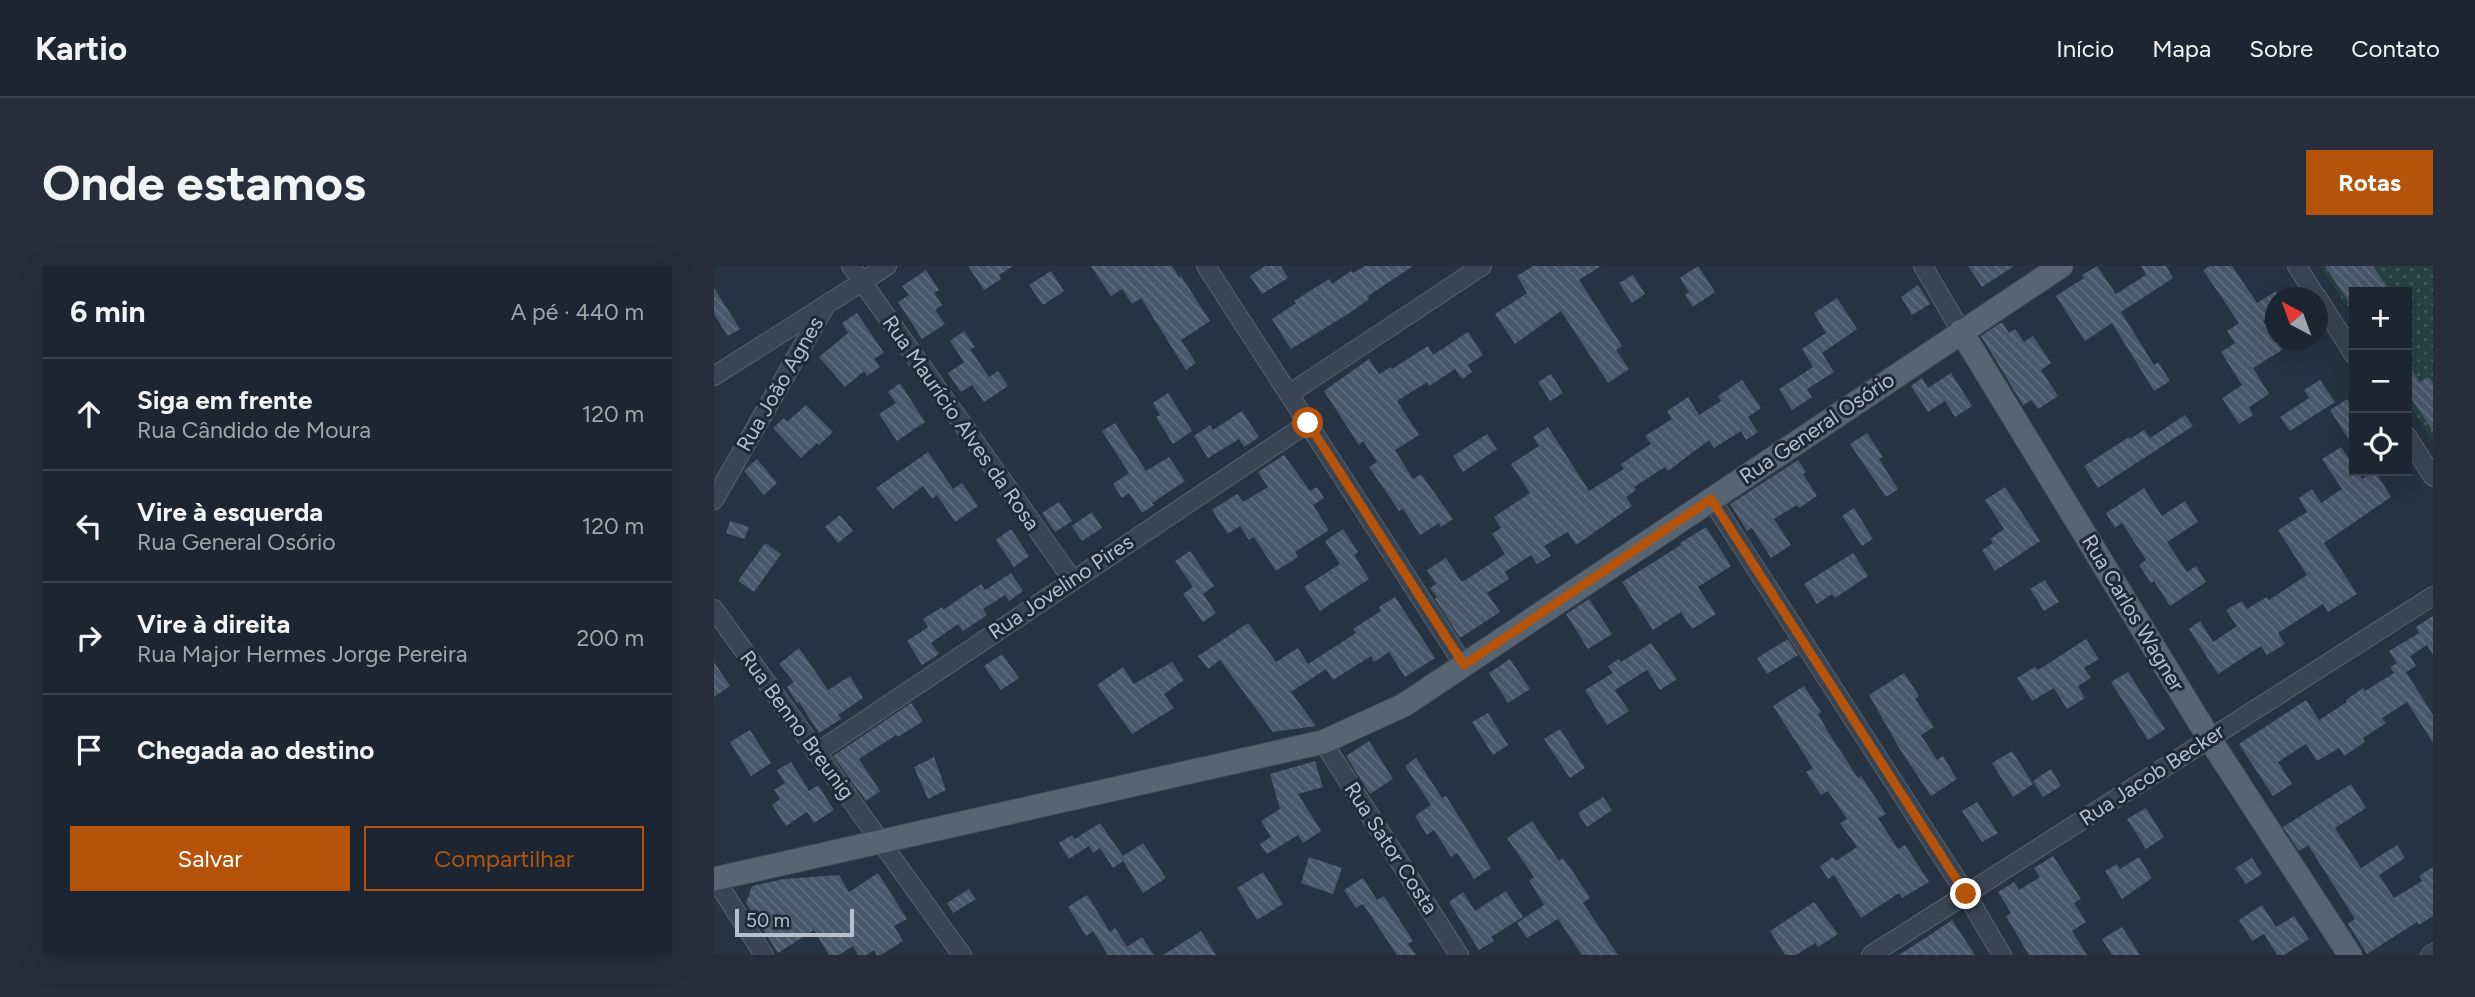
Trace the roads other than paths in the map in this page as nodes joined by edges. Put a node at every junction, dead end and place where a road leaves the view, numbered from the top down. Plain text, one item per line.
1 (851, 266) edge
2 (887, 266) edge
3 (1206, 266) edge
4 (1482, 266) edge
5 (1923, 266) edge
6 (2061, 266) edge
7 (2297, 266) edge
8 (862, 282) junction
9 (2310, 287) edge
10 (826, 305) junction
11 (2328, 315) edge
12 (1961, 331) junction
13 (2351, 350) edge
14 (714, 376) edge
15 (1289, 394) junction
16 (1308, 423) junction
17 (2412, 444) edge
18 (2433, 477) edge
19 (1711, 499) junction
20 (714, 500) edge
21 (1072, 579) junction
22 (2433, 596) edge
23 (714, 609) edge
24 (1464, 665) junction
25 (2209, 738) junction
26 (1323, 742) junction
27 (816, 753) junction
28 (881, 842) junction
29 (715, 879) edge
30 (1966, 894) junction
31 (764, 955) edge
32 (962, 955) edge
33 (1459, 955) edge
34 (1871, 955) edge
35 (2002, 955) edge
36 (2350, 955) edge

1 - 8 street, Rua Maurício Alves da Rosa
2 - 8 street
3 - 15 street
4 - 15 street
5 - 12 street, Rua Carlos Wagner
6 - 12 main road, Rua General Osório
7 - 9 street
8 - 10 street
8 - 21 street, Rua Maurício Alves da Rosa
10 - 14 street
10 - 20 street, Rua João Agnes
11 - 13 street
12 - 19 main road, Rua General Osório
12 - 25 main road, Rua Carlos Wagner
15 - 16 street
16 - 21 street, Rua Jovelino Pires
16 - 24 street
17 - 18 street
19 - 24 main road, Rua General Osório
19 - 30 street
21 - 27 street, Rua Jovelino Pires
22 - 25 street, Rua Jacob Becker
23 - 27 street, Rua Benno Breunig
24 - 26 main road, Rua General Osório
25 - 30 street, Rua Jacob Becker
25 - 36 main road, Rua Carlos Wagner
26 - 28 main road, Rua General Osório
26 - 33 street, Rua Sator Costa
27 - 28 street, Rua Benno Breunig
28 - 29 main road, Rua General Osório
28 - 32 street, Rua Benno Breunig
29 - 31 street
30 - 34 street, Rua Jacob Becker
30 - 35 street

